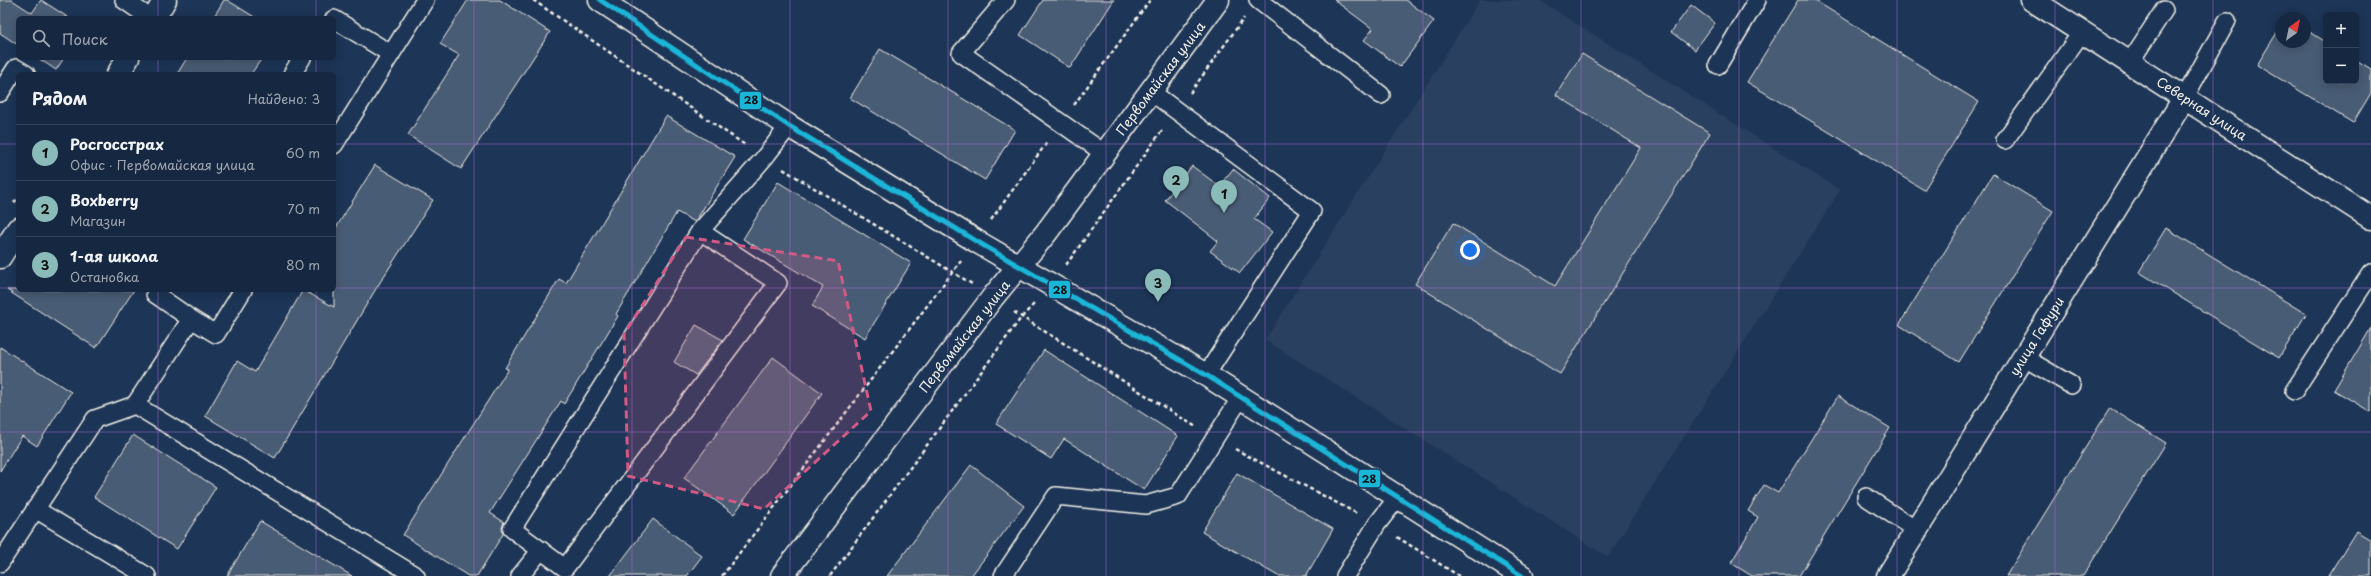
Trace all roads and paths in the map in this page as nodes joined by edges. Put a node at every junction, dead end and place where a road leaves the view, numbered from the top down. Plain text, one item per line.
1 (124, 0) edge
2 (165, 0) edge
3 (425, 0) edge
4 (600, 0) edge
5 (1006, 0) edge
6 (1150, 0) edge
7 (1218, 0) edge
8 (1757, 0) edge
9 (2032, 0) edge
10 (1253, 6) edge
11 (2164, 10) dead end
12 (147, 16) edge
13 (155, 16) edge
14 (336, 21) edge
15 (2227, 21) dead end
16 (2082, 32) junction
17 (391, 54) junction
18 (127, 60) edge
19 (301, 60) edge
20 (2130, 62) junction
21 (1718, 65) dead end
22 (23, 72) edge
23 (119, 72) edge
24 (293, 72) edge
25 (1150, 91) junction
26 (0, 93) edge
27 (1381, 95) dead end
28 (2185, 97) junction
29 (1176, 111) junction
30 (1060, 123) junction
31 (789, 126) junction
32 (2005, 140) dead end
33 (336, 142) edge
34 (1104, 153) junction
35 (2371, 218) edge
36 (700, 231) junction
37 (16, 232) edge
38 (976, 241) junction
39 (0, 257) edge
40 (1019, 266) junction
41 (2371, 272) edge
42 (1053, 284) junction
43 (156, 292) edge
44 (242, 292) edge
45 (191, 319) junction
46 (2023, 357) junction
47 (1206, 376) junction
48 (2070, 385) dead end
49 (2294, 391) dead end
50 (1241, 398) junction
51 (135, 405) junction
52 (1398, 497) junction
53 (1866, 497) dead end
54 (35, 509) junction
55 (1916, 530) junction
56 (541, 550) junction
57 (0, 563) edge
58 (147, 576) edge
59 (416, 576) edge
60 (520, 576) edge
61 (722, 576) edge
62 (782, 576) edge
63 (830, 576) edge
64 (1003, 576) edge
65 (1345, 576) edge
66 (1522, 576) edge
67 (1888, 576) edge

1 - 12 lane
2 - 13 street
3 - 17 lane
4 - 31 street
5 - 30 lane
6 - 30 path
7 - 25 street, Первомайская улица
8 - 21 lane
9 - 16 street, Северная улица
10 - 27 lane
10 - 29 path
11 - 20 lane
14 - 17 lane
15 - 28 lane
16 - 20 street, Северная улица
16 - 32 lane
17 - 33 lane
18 - 23 street
19 - 24 lane
20 - 28 street, Северная улица
22 - 26 lane
25 - 29 lane
25 - 34 street, Первомайская улица
28 - 35 street, Северная улица
28 - 46 street, улица Гафури
29 - 42 path
29 - 47 lane
30 - 34 lane
30 - 38 path
31 - 36 lane
31 - 38 street
34 - 40 street, Первомайская улица
36 - 56 lane
36 - 56 lane
37 - 39 street
38 - 40 street
38 - 61 path
40 - 42 street
40 - 62 street, Первомайская улица
41 - 49 lane
42 - 47 street
42 - 63 path
43 - 45 lane
44 - 45 lane
45 - 51 lane
46 - 48 lane
46 - 55 street, улица Гафури
47 - 50 street
50 - 52 street
50 - 64 lane
51 - 54 lane
51 - 59 lane
52 - 65 lane
52 - 66 street
53 - 55 lane
54 - 57 lane
54 - 58 lane
55 - 67 street, улица Гафури
56 - 60 lane

